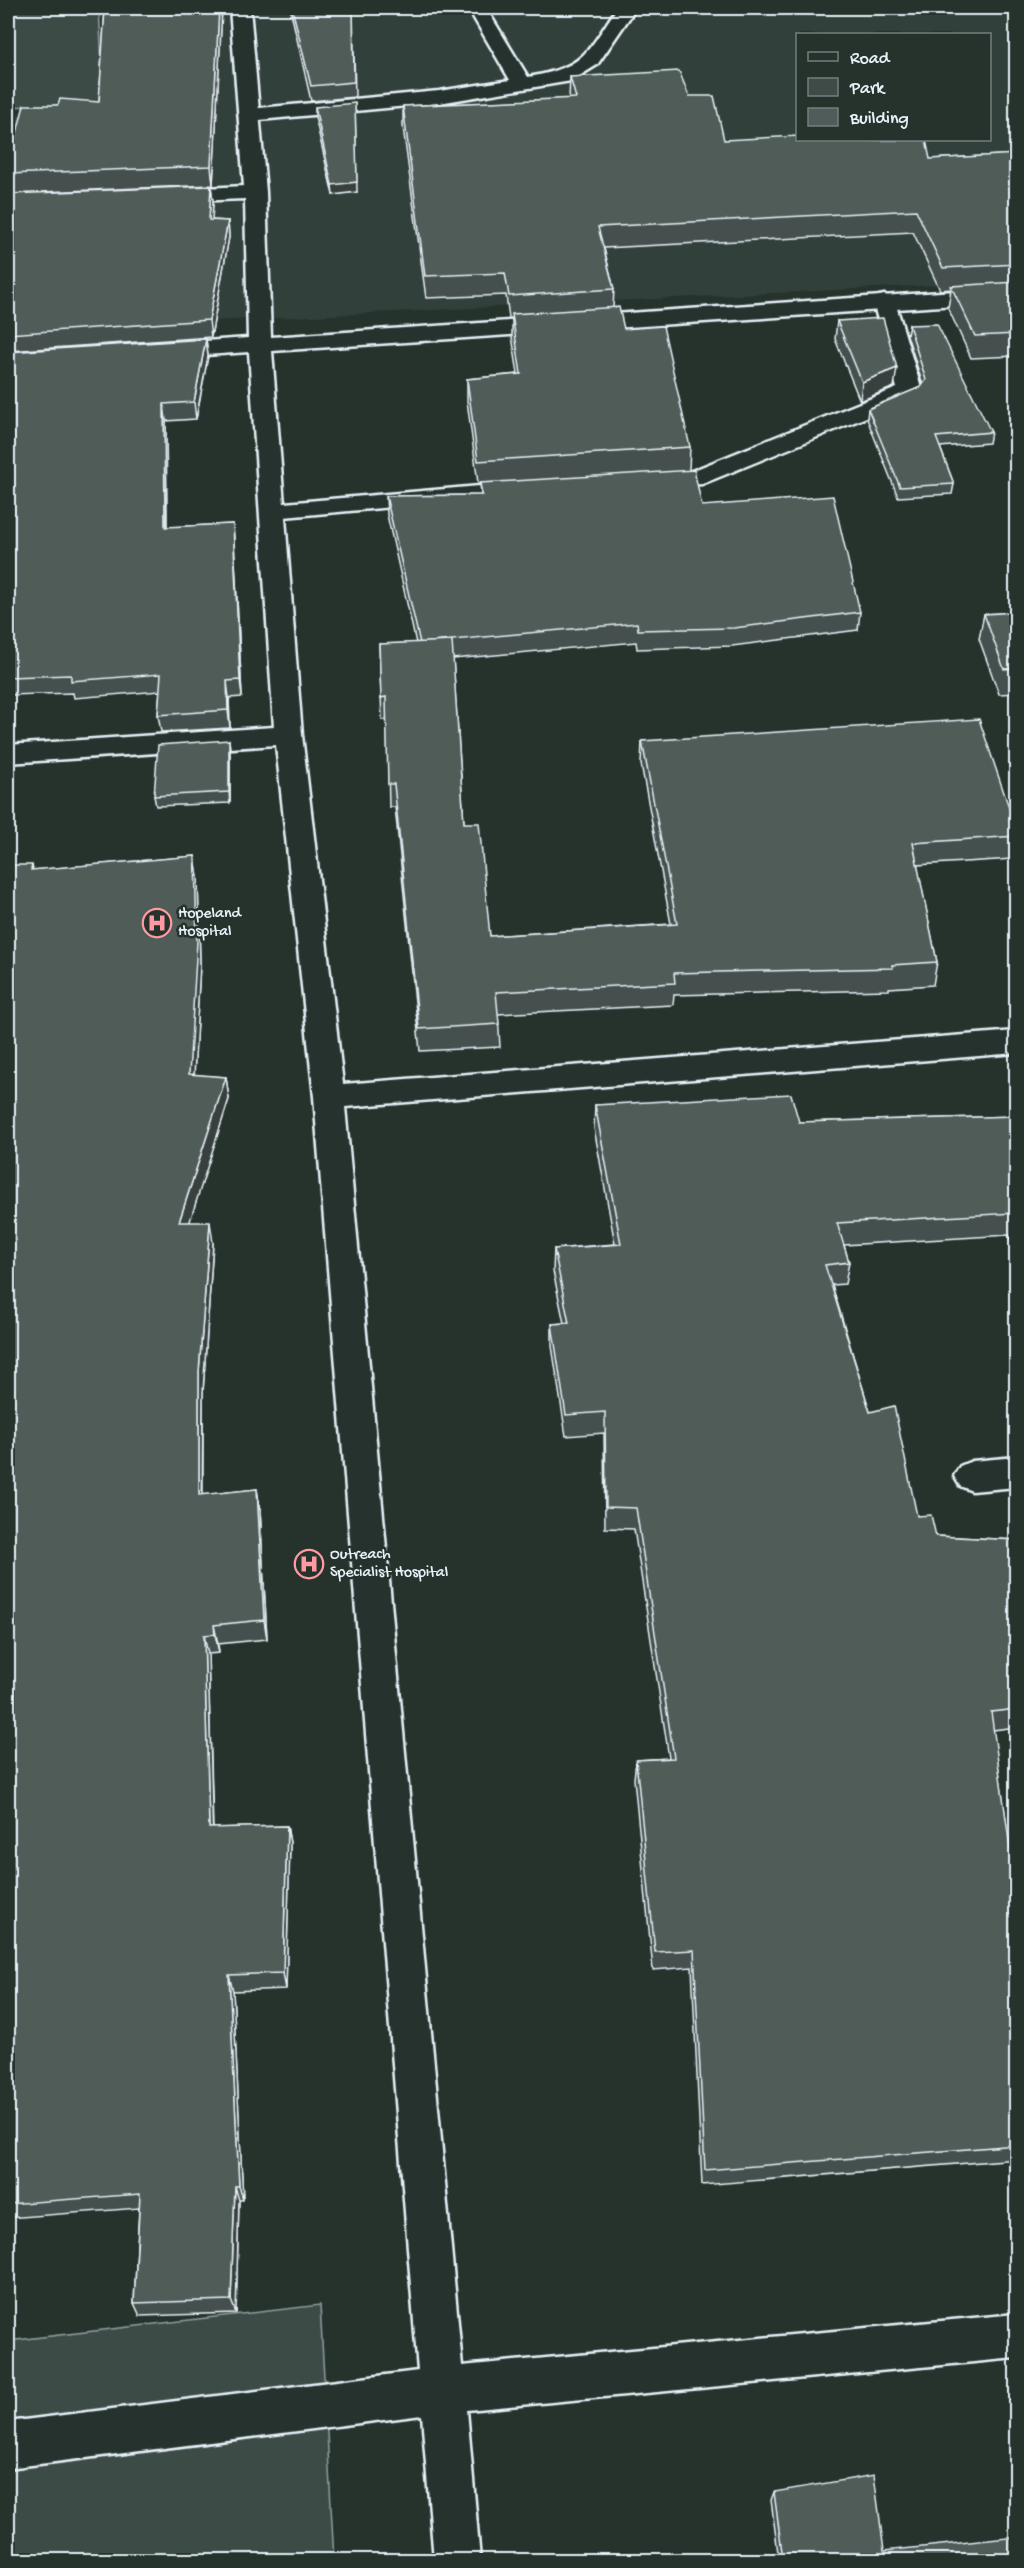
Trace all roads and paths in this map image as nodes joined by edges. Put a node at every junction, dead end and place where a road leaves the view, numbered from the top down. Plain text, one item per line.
1 (240, 8) edge
2 (477, 8) edge
3 (626, 8) edge
4 (523, 85) junction
5 (249, 115) junction
6 (255, 192) junction
7 (150, 196) edge
8 (1017, 294) edge
9 (884, 302) junction
10 (260, 345) junction
11 (145, 352) edge
12 (634, 483) edge
13 (551, 488) edge
14 (273, 511) junction
15 (288, 735) junction
16 (8, 754) edge
17 (1017, 1042) edge
18 (328, 1097) junction
19 (1017, 1472) edge
20 (972, 1476) dead end
21 (1017, 2336) edge
22 (443, 2390) junction
23 (8, 2445) edge
24 (457, 2560) edge

1 - 5 street
2 - 4 street
3 - 4 street
4 - 5 street
5 - 6 street
6 - 7 street
6 - 10 street
8 - 9 street
9 - 10 street
9 - 12 street
10 - 11 street
10 - 14 street
13 - 14 street
14 - 15 street
15 - 16 street
15 - 18 street
17 - 18 street
18 - 22 street
19 - 20 street
21 - 22 street
22 - 23 street
22 - 24 street

